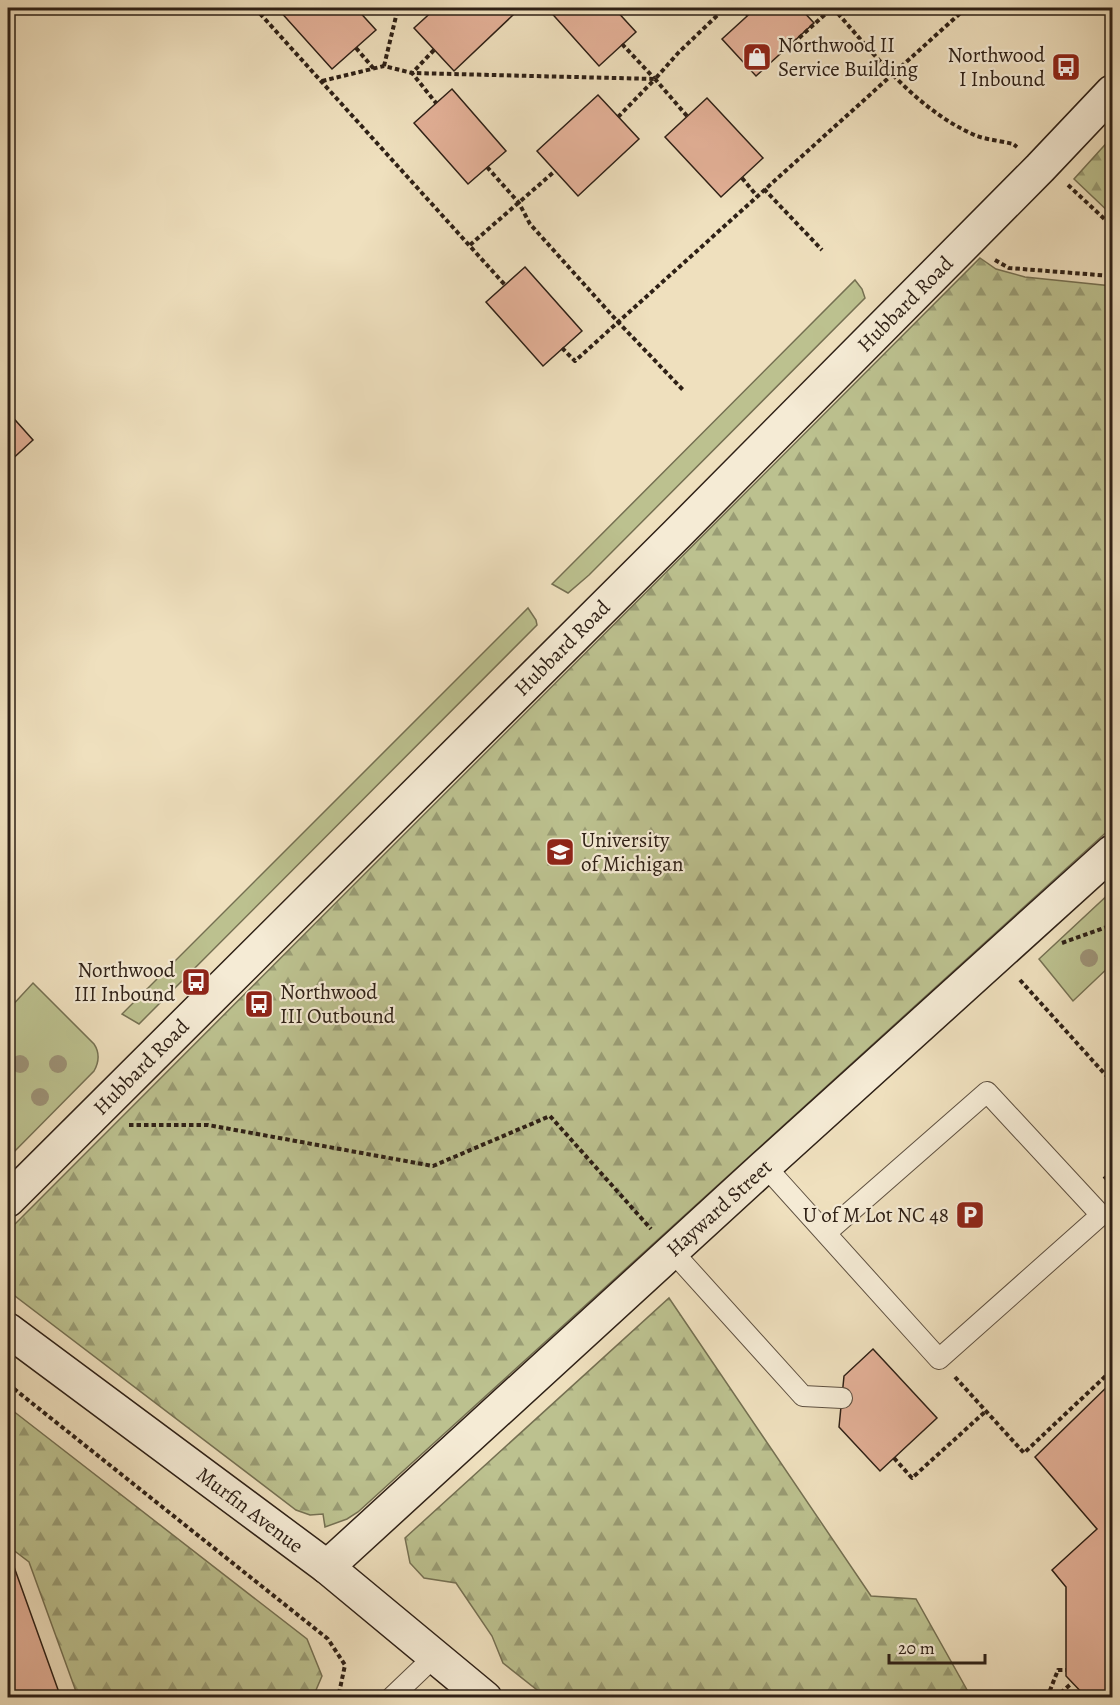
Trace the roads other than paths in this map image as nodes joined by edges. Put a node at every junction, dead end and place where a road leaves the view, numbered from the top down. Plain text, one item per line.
1 (1113, 92) edge
2 (1113, 852) edge
3 (765, 1166) junction
4 (8, 1200) edge
5 (826, 1233) junction
6 (662, 1240) junction
7 (8, 1330) edge
8 (842, 1398) dead end
9 (327, 1567) junction
10 (435, 1656) junction
11 (391, 1698) edge
12 (485, 1698) edge

1 - 4 street, Hubbard Road
2 - 3 street, Hayward Street
3 - 5 lane
3 - 6 street, Hayward Street
5 - 5 lane
6 - 8 lane
6 - 9 street, Hayward Street
7 - 9 street, Murfin Avenue
9 - 10 street, Murfin Avenue
10 - 11 lane
10 - 12 street, Murfin Avenue

